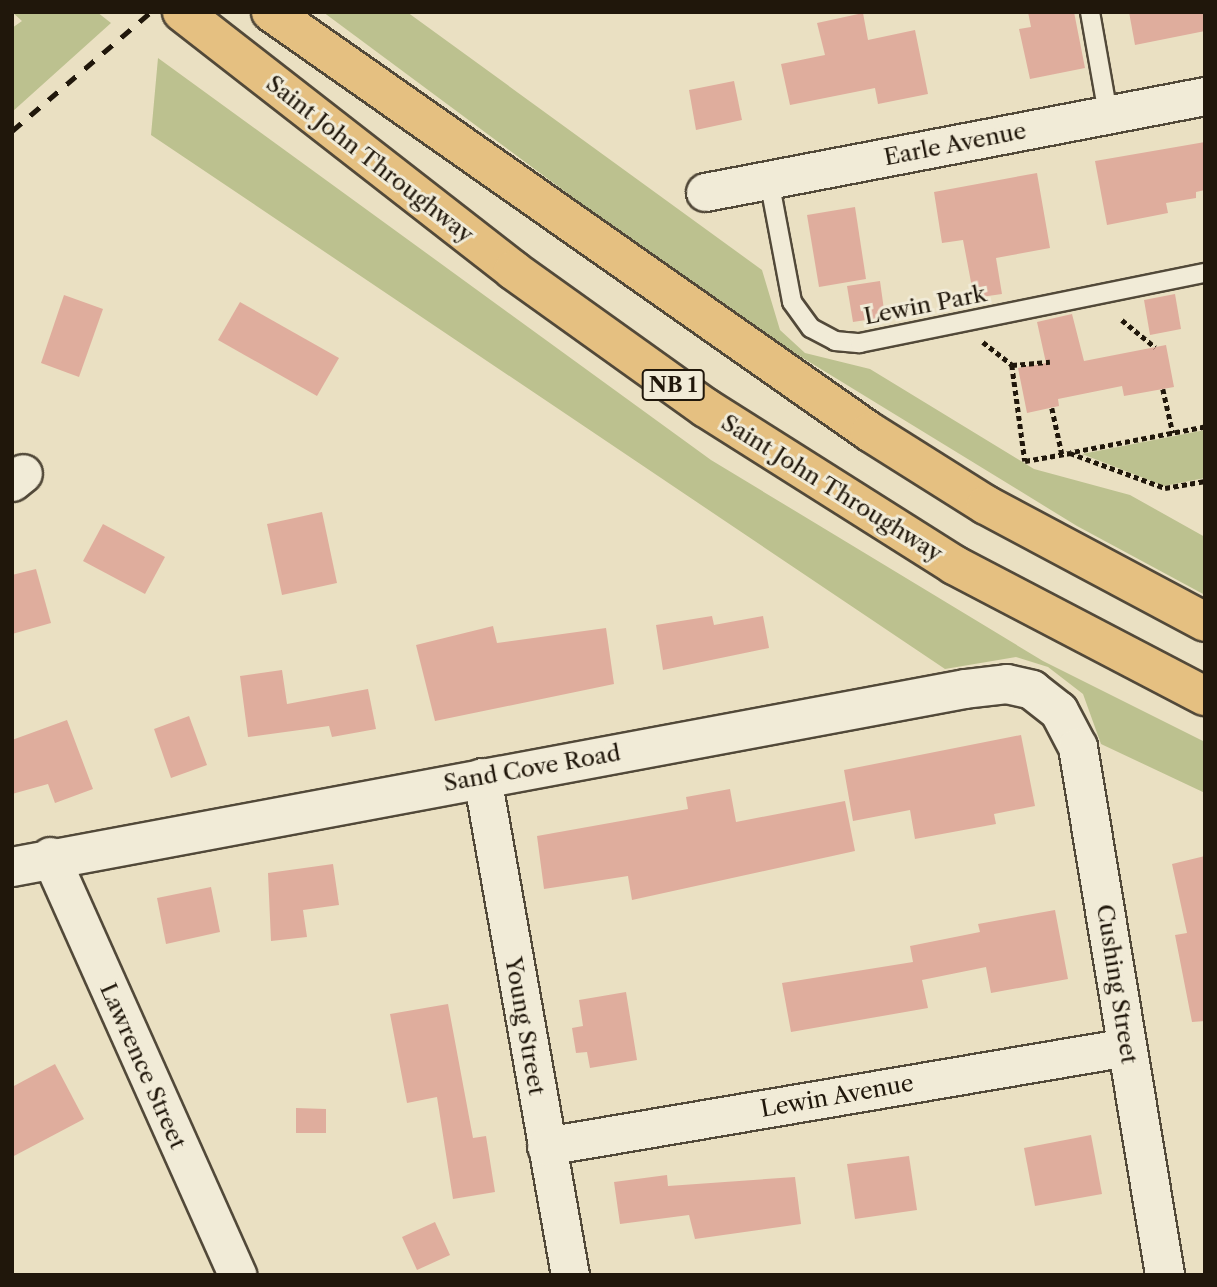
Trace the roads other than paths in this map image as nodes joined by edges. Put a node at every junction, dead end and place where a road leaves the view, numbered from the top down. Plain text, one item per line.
1 (182, 12) edge
2 (271, 12) edge
3 (1090, 12) edge
4 (1205, 96) edge
5 (1108, 114) junction
6 (769, 180) junction
7 (705, 192) dead end
8 (1205, 273) edge
9 (1205, 622) edge
10 (1205, 696) edge
11 (1050, 701) joint
12 (482, 777) junction
13 (50, 856) junction
14 (12, 867) edge
15 (1127, 1047) junction
16 (546, 1146) junction
17 (237, 1275) edge
18 (570, 1275) edge
19 (1165, 1275) edge

1 - 10 highway, Saint John Throughway / NB 1
2 - 9 highway
3 - 5 lane
4 - 5 street, Earle Avenue
5 - 6 street, Earle Avenue
6 - 7 street, Earle Avenue
6 - 8 lane, Lewin Park
11 - 12 street, Sand Cove Road
11 - 15 street, Cushing Street
12 - 13 street, Sand Cove Road
12 - 16 street, Young Street
13 - 14 street, Sand Cove Road
13 - 17 street, Lawrence Street
15 - 16 street, Lewin Avenue
15 - 19 street, Cushing Street
16 - 18 street, Young Street

